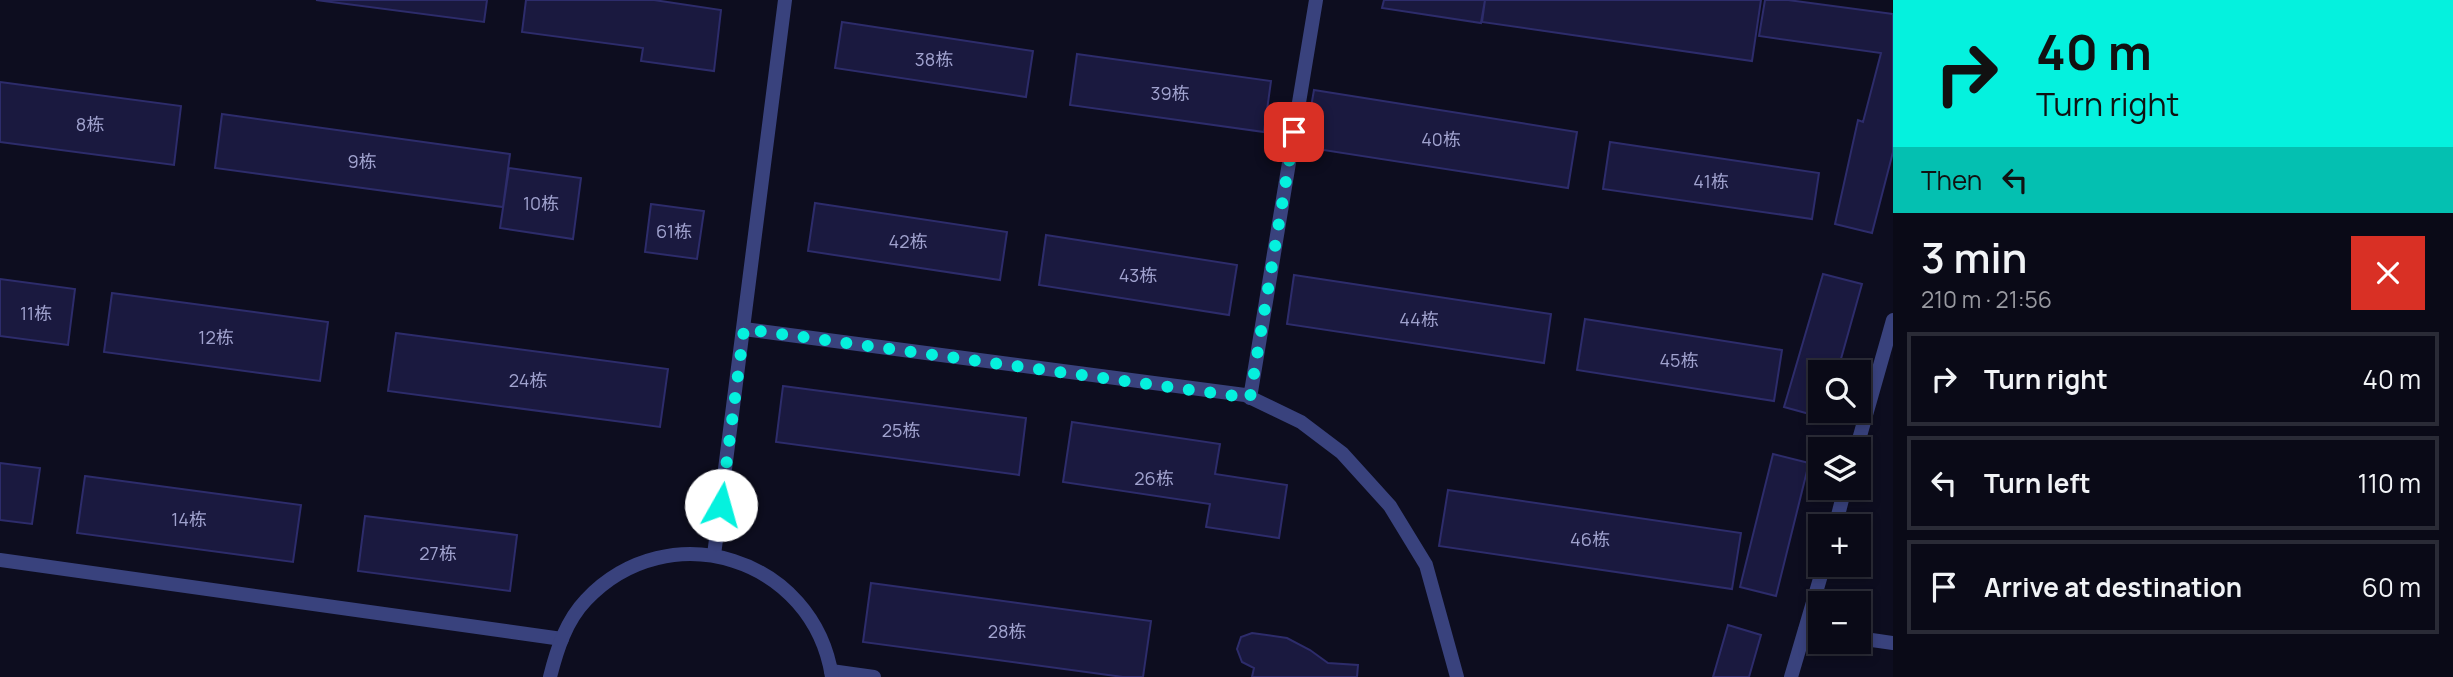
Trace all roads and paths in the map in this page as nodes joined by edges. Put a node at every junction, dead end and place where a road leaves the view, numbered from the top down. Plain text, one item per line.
1 (785, 0) edge
2 (1316, 0) edge
3 (1893, 320) edge
4 (744, 329) junction
5 (1250, 398) junction
6 (1860, 437) edge
7 (714, 555) junction
8 (0, 560) edge
9 (562, 639) junction
10 (1871, 640) edge
11 (1808, 642) edge
12 (1893, 643) edge
13 (832, 674) edge
14 (551, 677) edge
15 (874, 677) edge
16 (1457, 677) edge
17 (1791, 677) edge

1 - 4 street
2 - 5 street
3 - 6 street
4 - 5 street
4 - 7 street
5 - 16 street
7 - 9 street
7 - 13 street
8 - 9 street
9 - 14 street
10 - 12 street
11 - 17 street
13 - 15 street

